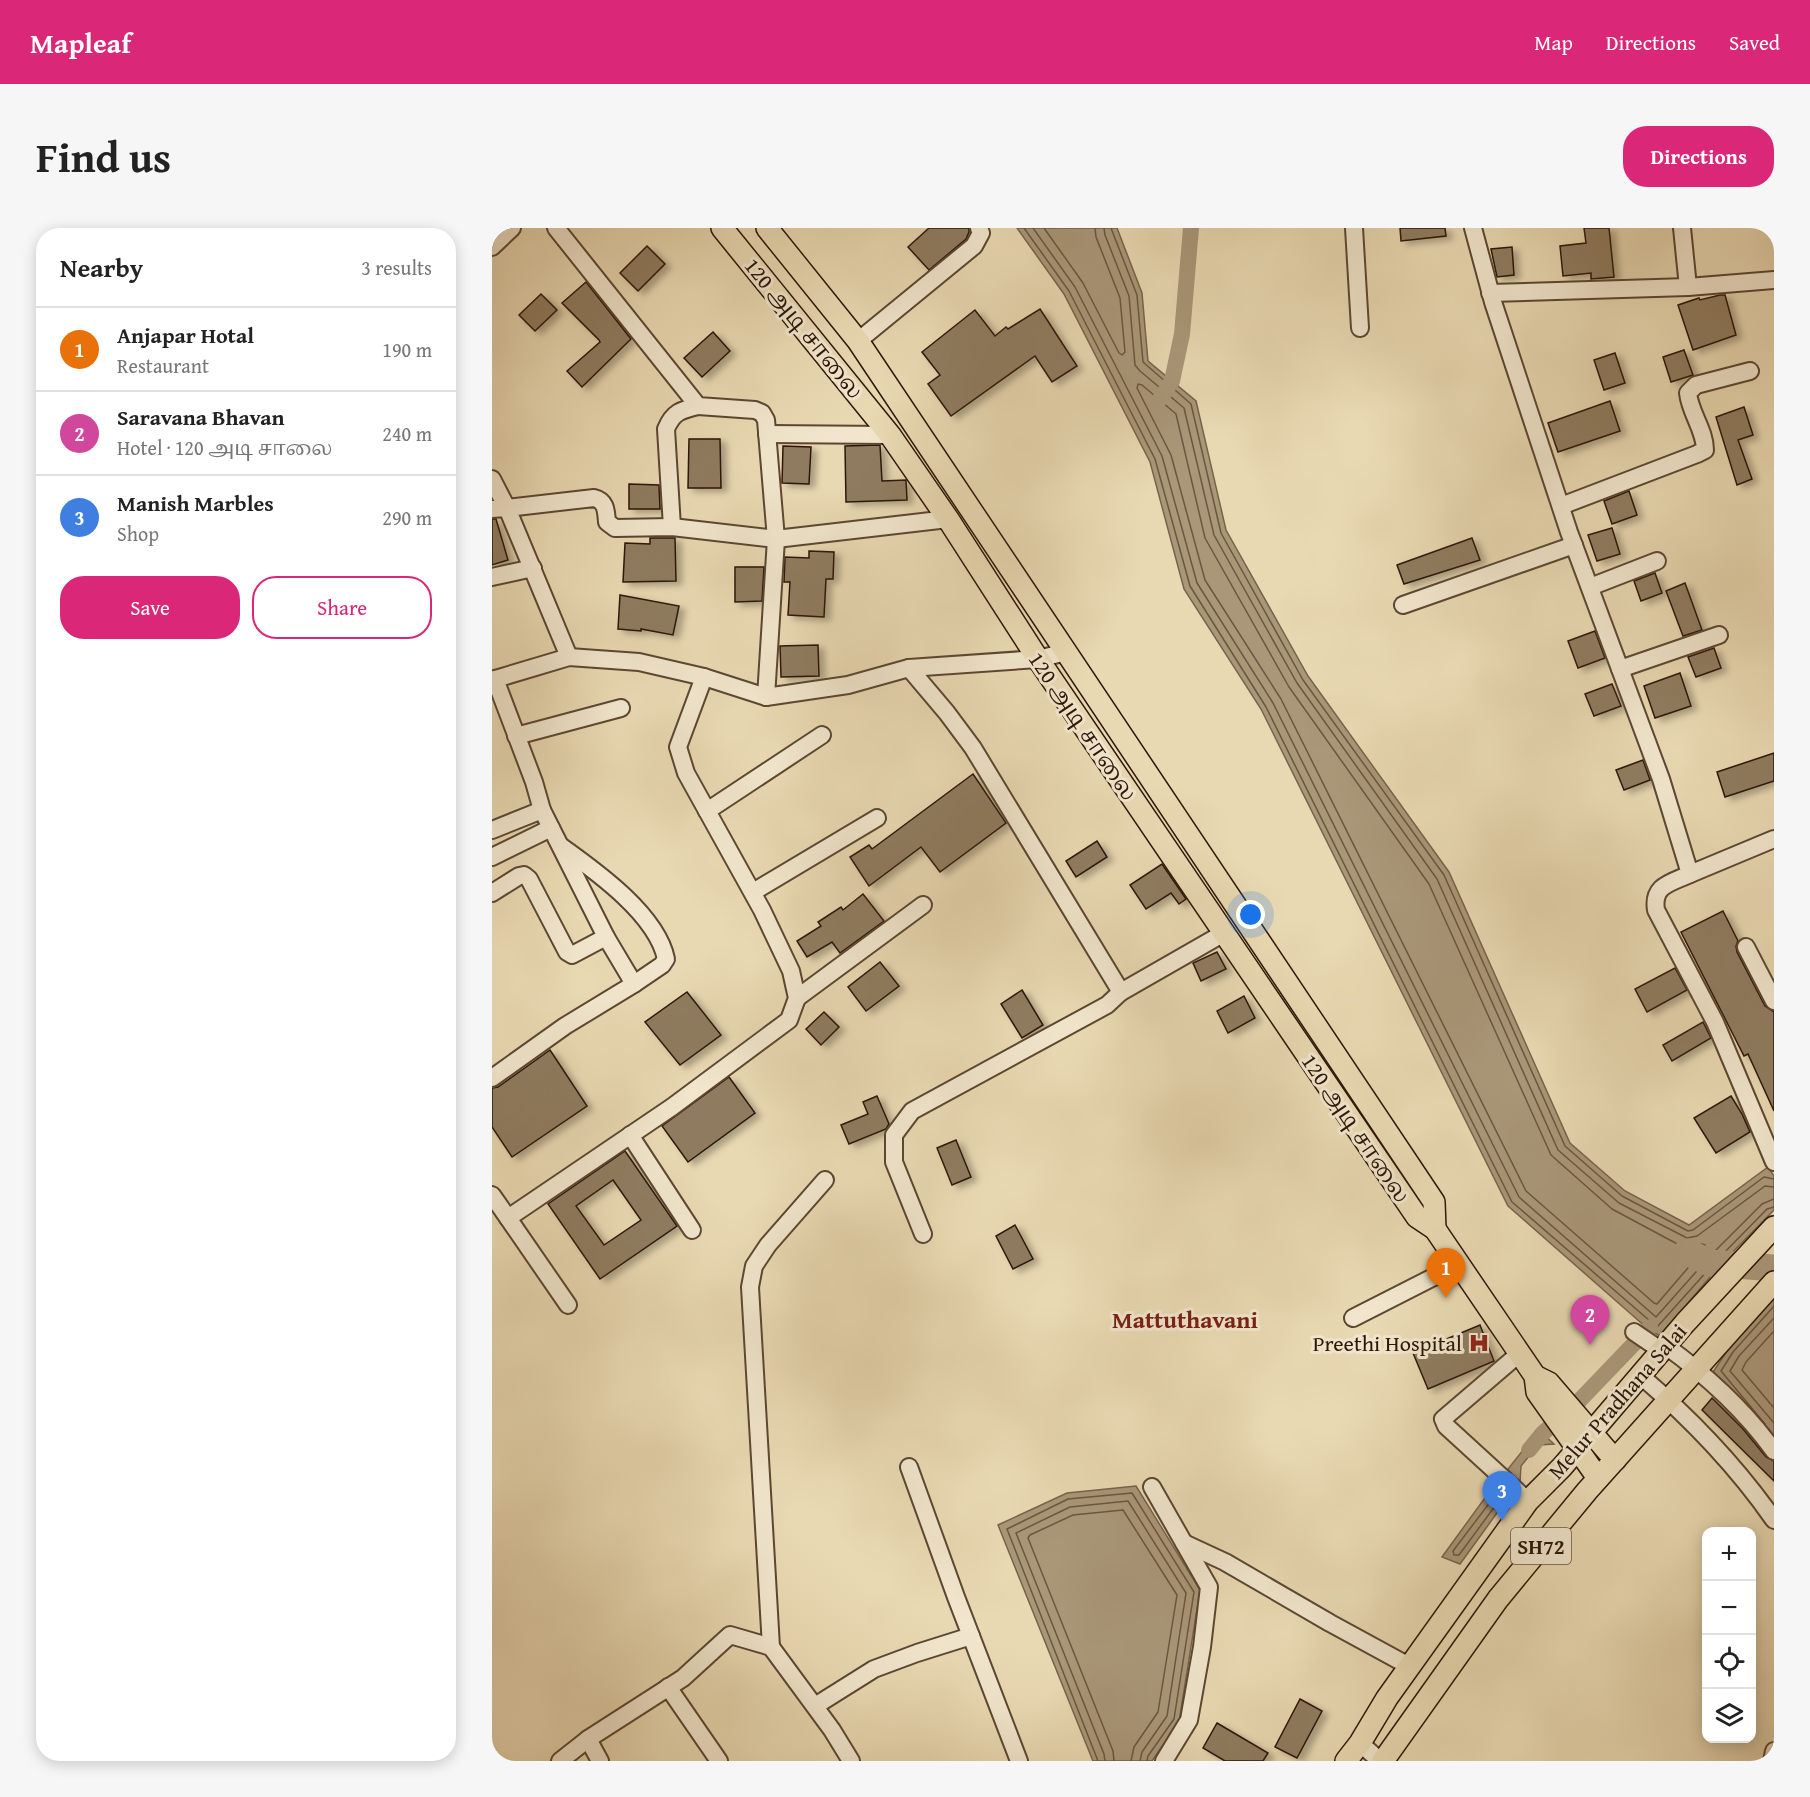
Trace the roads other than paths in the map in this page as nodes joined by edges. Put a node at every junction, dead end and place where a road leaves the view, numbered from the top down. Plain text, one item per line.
1 (512, 228) edge
2 (556, 228) edge
3 (722, 228) edge
4 (767, 228) edge
5 (979, 228) edge
6 (1354, 228) edge
7 (1473, 228) edge
8 (1682, 228) edge
9 (492, 247) edge
10 (1774, 280) edge
11 (1688, 286) junction
12 (1490, 293) junction
13 (1360, 328) dead end
14 (858, 341) junction
15 (1750, 371) dead end
16 (698, 406) junction
17 (767, 434) junction
18 (890, 435) junction
19 (492, 479) edge
20 (1561, 506) junction
21 (500, 509) edge
22 (948, 519) junction
23 (672, 527) junction
24 (776, 539) junction
25 (1574, 545) junction
26 (1657, 561) dead end
27 (533, 568) junction
28 (492, 577) edge
29 (1590, 587) junction
30 (1403, 605) dead end
31 (1719, 634) dead end
32 (1066, 652) junction
33 (569, 657) junction
34 (1038, 660) junction
35 (909, 668) junction
36 (1620, 669) junction
37 (704, 677) junction
38 (494, 680) edge
39 (766, 697) junction
40 (621, 708) dead end
41 (822, 735) dead end
42 (516, 736) junction
43 (542, 810) junction
44 (708, 812) junction
45 (877, 819) dead end
46 (551, 828) junction
47 (492, 830) edge
48 (1774, 839) edge
49 (559, 845) junction
50 (492, 857) edge
51 (1690, 874) junction
52 (753, 892) junction
53 (492, 893) edge
54 (923, 905) dead end
55 (1224, 933) junction
56 (606, 937) junction
57 (1746, 947) dead end
58 (634, 984) junction
59 (1121, 992) junction
60 (797, 998) junction
61 (1774, 1001) edge
62 (492, 1078) edge
63 (630, 1135) junction
64 (1773, 1161) edge
65 (825, 1180) dead end
66 (492, 1195) edge
67 (508, 1218) junction
68 (1773, 1227) edge
69 (1435, 1229) junction
70 (692, 1230) dead end
71 (923, 1234) dead end
72 (1459, 1264) junction
73 (1774, 1282) edge
74 (568, 1305) dead end
75 (1353, 1318) dead end
76 (1634, 1332) dead end
77 (1660, 1348) junction
78 (1520, 1353) junction
79 (1696, 1368) junction
80 (1641, 1376) junction
81 (1668, 1399) junction
82 (1562, 1411) junction
83 (1592, 1433) junction
84 (1577, 1448) junction
85 (1774, 1451) edge
86 (1614, 1460) junction
87 (909, 1467) dead end
88 (1598, 1478) junction
89 (1152, 1487) dead end
90 (1522, 1495) junction
91 (1774, 1520) edge
92 (1184, 1543) junction
93 (971, 1636) junction
94 (771, 1647) junction
95 (1409, 1666) junction
96 (668, 1687) junction
97 (815, 1706) junction
98 (588, 1739) junction
99 (1360, 1743) junction
100 (1774, 1751) edge
101 (560, 1761) edge
102 (600, 1761) edge
103 (719, 1761) edge
104 (850, 1761) edge
105 (1019, 1761) edge
106 (1164, 1761) edge
107 (1346, 1761) edge
108 (1381, 1761) edge
109 (1772, 1761) edge

1 - 9 street
2 - 16 street
3 - 18 main road, 120 அடி சாலை
4 - 14 main road, 120 அடி சாலை
5 - 14 street
6 - 13 street
7 - 12 street
8 - 11 street
10 - 11 street
11 - 12 street
12 - 20 street
14 - 32 main road, 120 அடி சாலை
15 - 20 street
16 - 17 street
16 - 23 street
17 - 18 street
17 - 24 street
18 - 22 main road, 120 அடி சாலை
19 - 21 street
20 - 25 street
21 - 23 street
21 - 27 street
22 - 24 street
22 - 34 main road, 120 அடி சாலை
23 - 24 street
24 - 39 street
25 - 29 street
25 - 30 street
26 - 29 street
27 - 28 street
27 - 33 street
29 - 36 street
31 - 36 street
32 - 34 street
32 - 69 main road, 120 அடி சாலை
33 - 37 street
33 - 38 street
34 - 35 street
34 - 55 main road, 120 அடி சாலை
35 - 39 street
35 - 59 street
36 - 51 street
37 - 39 street
37 - 44 street
38 - 42 street
40 - 42 street
41 - 44 street
42 - 43 street
43 - 46 street
43 - 47 street
44 - 52 street
45 - 52 street
46 - 49 street
46 - 50 street
48 - 51 street
49 - 56 street
49 - 58 street
51 - 64 street
52 - 60 street
53 - 56 street
54 - 60 street
55 - 59 street
55 - 69 main road, 120 அடி சாலை
56 - 58 street
57 - 61 street
58 - 62 street
59 - 71 street
60 - 63 street
63 - 67 street
63 - 70 street
65 - 94 street
66 - 67 street
67 - 74 street
68 - 77 main road, Melur Pradhana Salai / SH72
69 - 72 main road, 120 அடி சாலை
72 - 75 street
72 - 78 main road, 120 அடி சாலை
73 - 79 main road, Melur Pradhana Salai / SH72
76 - 77 street
77 - 79 street
77 - 80 main road, Melur Pradhana Salai / SH72
78 - 82 main road, 120 அடி சாலை
78 - 90 street
79 - 81 main road, Melur Pradhana Salai / SH72
79 - 85 street
80 - 81 street
80 - 83 main road, Melur Pradhana Salai / SH72
81 - 86 main road, Melur Pradhana Salai / SH72
81 - 91 street
82 - 83 main road, 120 அடி சாலை
82 - 84 main road, 120 அடி சாலை
83 - 84 main road, Melur Pradhana Salai / SH72
83 - 86 main road, 120 அடி சாலை
84 - 88 main road, 120 அடி சாலை
84 - 90 main road, Melur Pradhana Salai / SH72
86 - 88 main road, Melur Pradhana Salai / SH72
87 - 93 street
88 - 108 main road, Melur Pradhana Salai / SH72
89 - 92 street
90 - 95 main road, Melur Pradhana Salai / SH72
92 - 95 street
92 - 106 street
93 - 97 street
93 - 105 street
94 - 96 street
94 - 97 street
95 - 99 main road, Melur Pradhana Salai / SH72
96 - 98 street
96 - 103 street
97 - 104 street
98 - 101 street
98 - 102 street
99 - 107 main road, Melur Pradhana Salai / SH72
99 - 108 street
100 - 109 street

